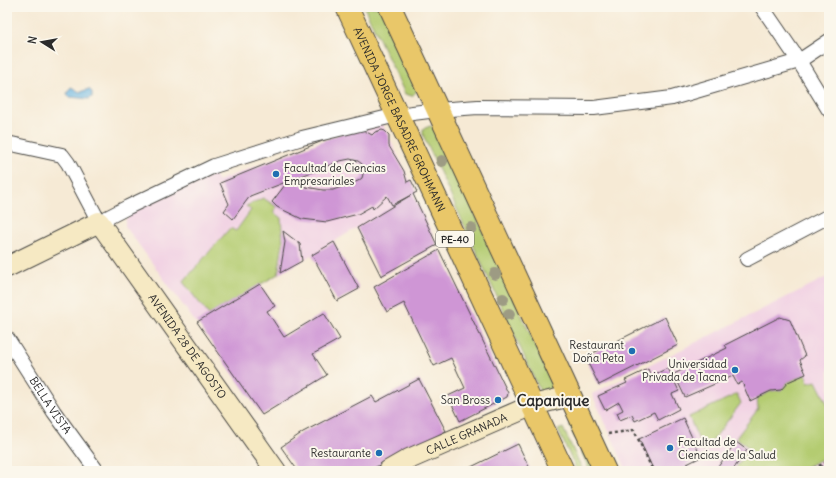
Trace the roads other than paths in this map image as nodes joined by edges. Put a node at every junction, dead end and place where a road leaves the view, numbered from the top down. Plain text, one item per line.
1 (347, 7) edge
2 (390, 7) edge
3 (762, 7) edge
4 (829, 41) edge
5 (799, 61) junction
6 (437, 110) junction
7 (829, 110) edge
8 (397, 115) junction
9 (7, 143) edge
10 (829, 216) edge
11 (99, 222) junction
12 (746, 259) dead end
13 (7, 267) edge
14 (7, 338) edge
15 (570, 396) junction
16 (532, 405) junction
17 (97, 471) edge
18 (276, 471) edge
19 (388, 471) edge
20 (563, 471) edge
21 (605, 471) edge

1 - 8 highway, AVENIDA JORGE BASADRE GROHMANN / PE-40
2 - 6 highway
3 - 5 street
4 - 5 street
5 - 6 street
5 - 7 street
6 - 8 street
6 - 15 highway
8 - 11 street
8 - 16 highway, AVENIDA JORGE BASADRE GROHMANN / PE-40
9 - 11 street
10 - 12 street
11 - 13 street
11 - 18 street, AVENIDA 28 DE AGOSTO
14 - 17 street, BELLA VISTA
15 - 16 street, CALLE GRANADA
15 - 21 highway
16 - 19 street, CALLE GRANADA
16 - 20 highway, AVENIDA JORGE BASADRE GROHMANN / PE-40

